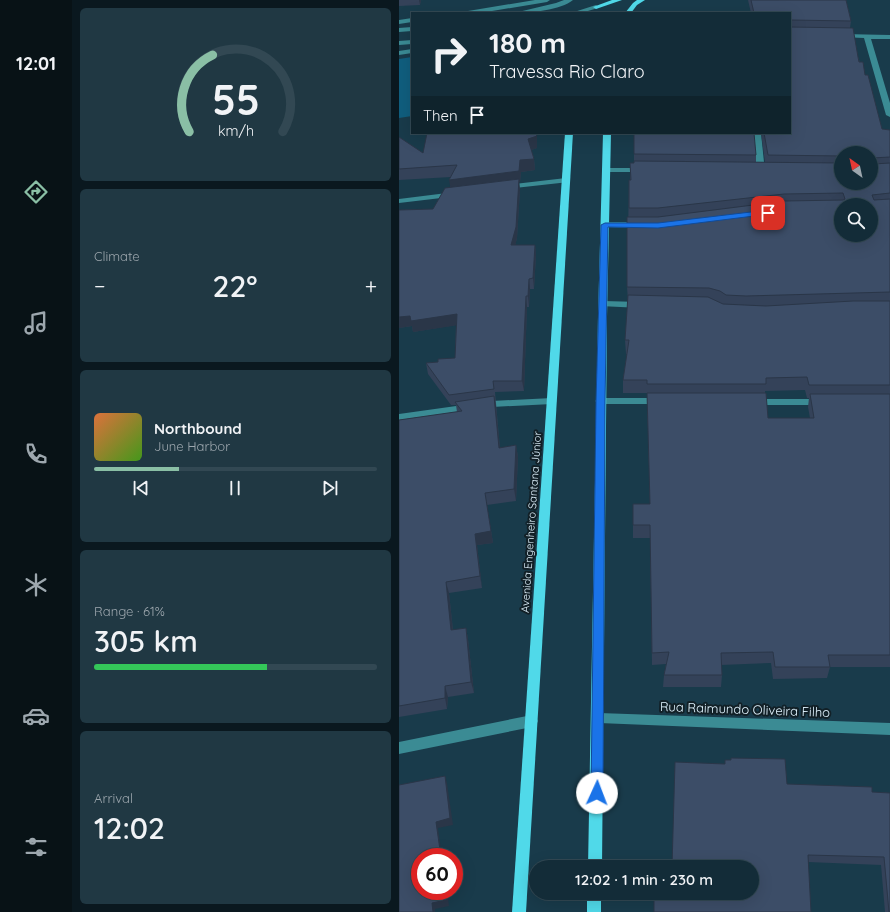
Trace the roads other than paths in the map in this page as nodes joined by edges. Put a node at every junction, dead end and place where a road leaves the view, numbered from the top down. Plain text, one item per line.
1 (547, 0) edge
2 (570, 0) edge
3 (619, 0) edge
4 (642, 0) edge
5 (596, 6) edge
6 (474, 12) edge
7 (522, 12) edge
8 (578, 12) edge
9 (629, 12) edge
10 (411, 20) edge
11 (399, 22) edge
12 (411, 29) edge
13 (399, 30) edge
14 (836, 36) edge
15 (867, 37) junction
16 (890, 37) edge
17 (411, 42) edge
18 (399, 43) edge
19 (411, 51) edge
20 (399, 53) edge
21 (890, 115) edge
22 (569, 134) edge
23 (607, 134) edge
24 (757, 134) edge
25 (605, 170) junction
26 (652, 170) edge
27 (761, 172) edge
28 (566, 180) junction
29 (498, 188) edge
30 (467, 192) edge
31 (399, 201) edge
32 (605, 225) junction
33 (651, 226) edge
34 (603, 304) junction
35 (648, 305) edge
36 (552, 401) junction
37 (600, 401) junction
38 (673, 402) edge
39 (743, 402) edge
40 (836, 402) edge
41 (399, 418) edge
42 (599, 718) junction
43 (532, 722) junction
44 (890, 729) edge
45 (399, 748) edge
46 (595, 860) edge
47 (595, 900) edge
48 (519, 912) edge
49 (594, 912) edge

1 - 6 street
2 - 7 street
3 - 5 main road
4 - 9 main road
5 - 8 street
10 - 11 street
12 - 13 street
14 - 15 street
15 - 16 street
15 - 21 street
17 - 18 street
19 - 20 street
22 - 28 main road, Avenida Engenheiro Santana Júnior
23 - 25 main road
24 - 27 street
25 - 26 street
25 - 32 main road
28 - 29 street
28 - 36 main road, Avenida Engenheiro Santana Júnior
30 - 31 street
32 - 33 street
32 - 34 main road
34 - 35 street
34 - 37 main road
36 - 41 street
36 - 43 main road, Avenida Engenheiro Santana Júnior
37 - 38 street
37 - 42 main road
39 - 40 street
42 - 44 street, Rua Raimundo Oliveira Filho
42 - 46 main road
43 - 45 street
43 - 48 main road, Avenida Engenheiro Santana Júnior
47 - 49 main road

